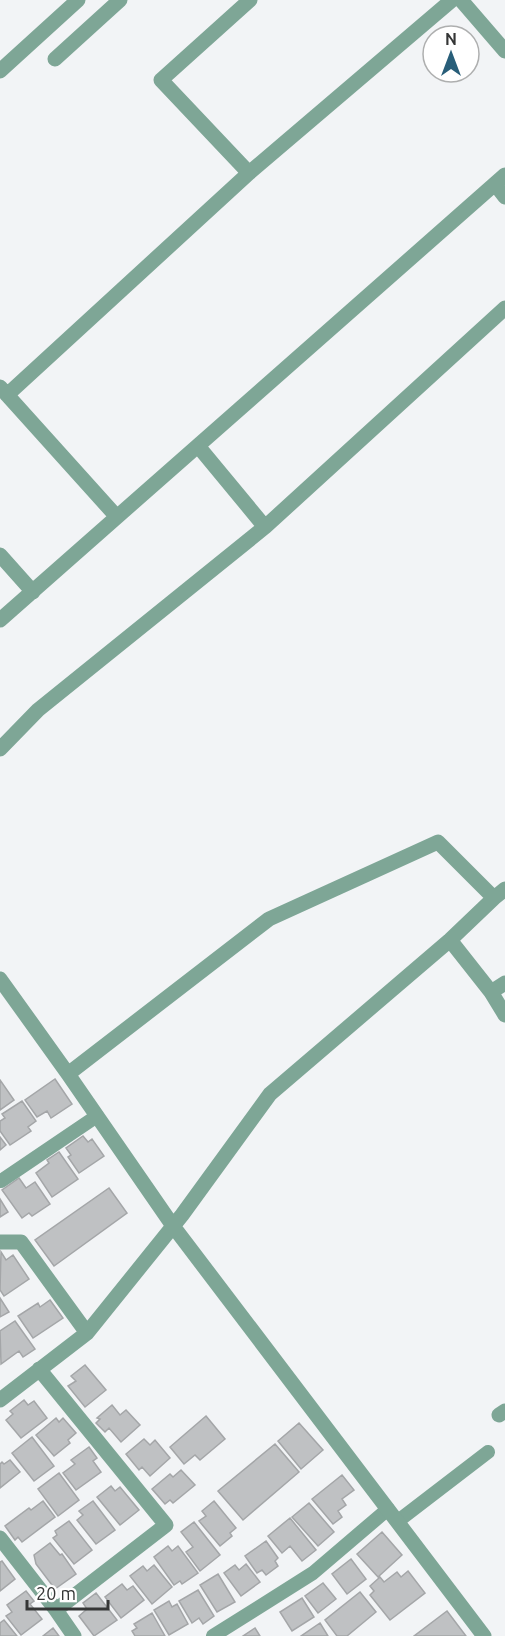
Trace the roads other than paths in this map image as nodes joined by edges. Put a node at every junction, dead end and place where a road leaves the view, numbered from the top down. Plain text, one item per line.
1 (78, 0) edge
2 (120, 0) edge
3 (250, 0) edge
4 (452, 0) edge
5 (461, 0) edge
6 (505, 51) edge
7 (55, 59) dead end
8 (0, 71) edge
9 (249, 173) junction
10 (500, 179) edge
11 (505, 197) edge
12 (505, 308) edge
13 (3, 391) edge
14 (198, 446) junction
15 (117, 517) junction
16 (265, 527) junction
17 (0, 555) edge
18 (33, 591) junction
19 (0, 620) edge
20 (0, 748) edge
21 (499, 893) edge
22 (450, 940) junction
23 (0, 979) edge
24 (505, 983) edge
25 (491, 992) junction
26 (505, 1015) edge
27 (68, 1074) junction
28 (98, 1116) junction
29 (1, 1181) edge
30 (173, 1226) junction
31 (0, 1242) edge
32 (87, 1333) junction
33 (39, 1369) junction
34 (2, 1395) edge
35 (488, 1452) dead end
36 (393, 1515) junction
37 (0, 1538) edge
38 (56, 1610) junction
39 (74, 1636) edge
40 (213, 1636) edge
41 (484, 1636) edge

1 - 8 street
2 - 7 street
3 - 9 street
4 - 9 street
5 - 6 street
9 - 13 street
10 - 11 street
10 - 14 street
12 - 16 street
13 - 15 street
14 - 15 street
14 - 16 street
15 - 18 street
16 - 20 street
17 - 18 street
18 - 19 street
21 - 22 street
21 - 27 street
22 - 25 street
22 - 30 street
23 - 27 street
24 - 25 street
25 - 26 street
27 - 28 street
28 - 29 lane
28 - 30 street
30 - 32 street
30 - 36 street
31 - 32 street
32 - 33 street
33 - 34 street
33 - 38 street
35 - 36 lane
36 - 40 lane
36 - 41 street
37 - 38 street
38 - 39 street

